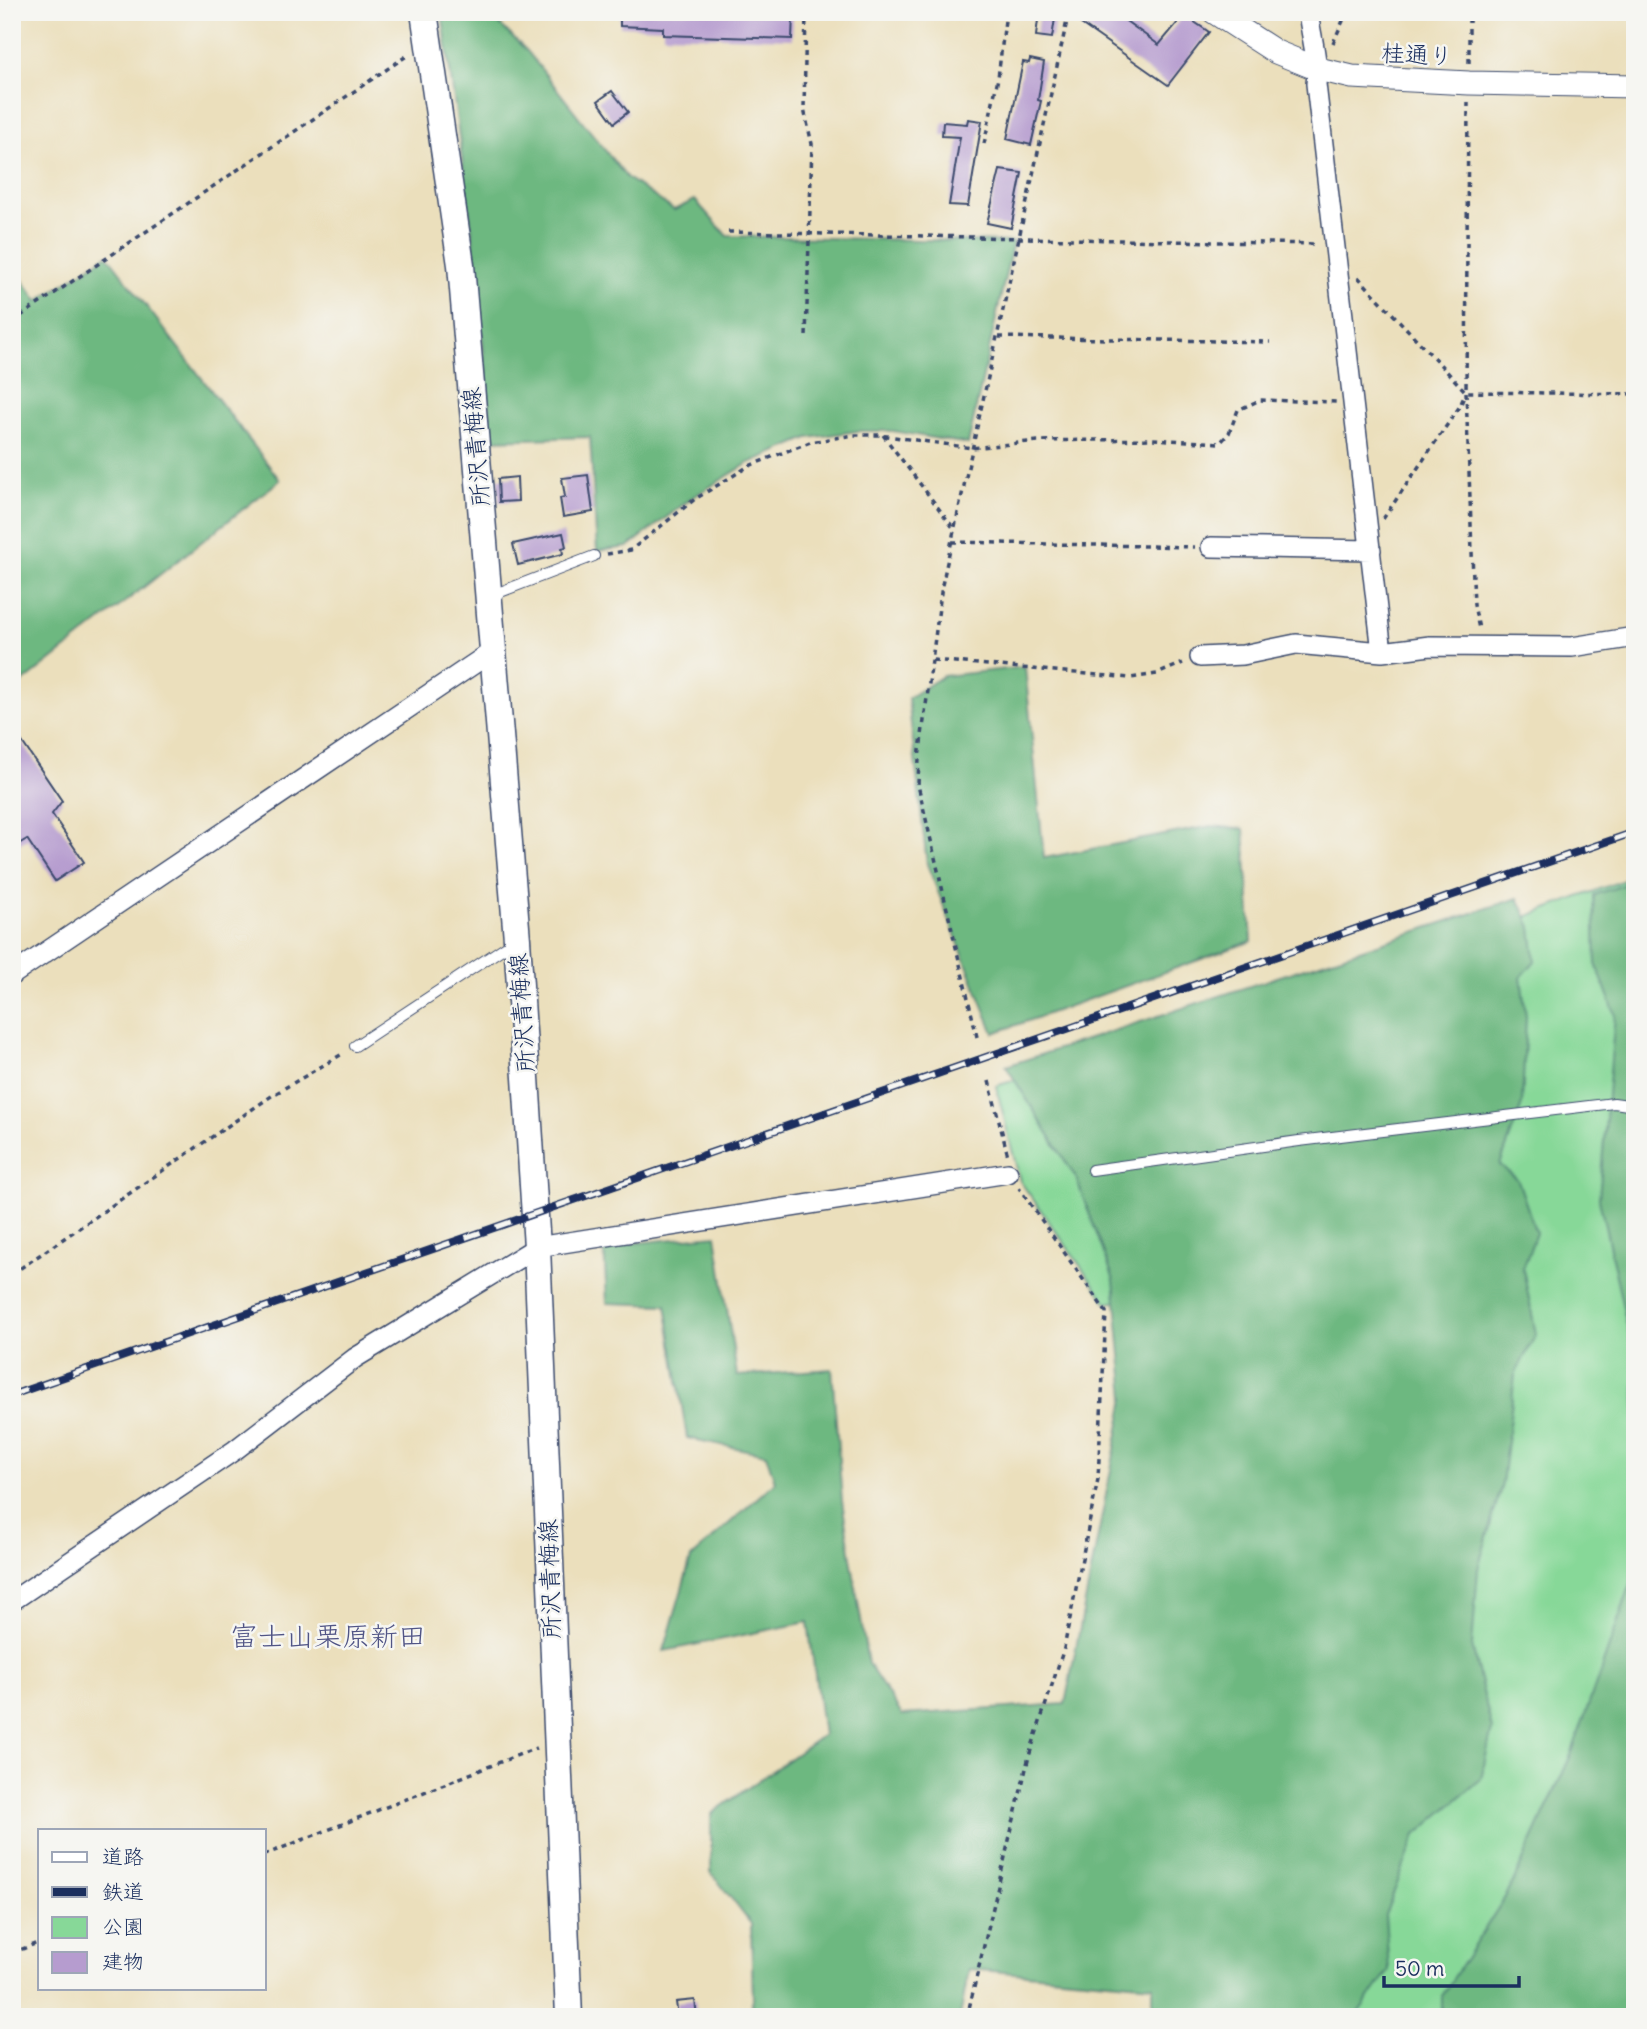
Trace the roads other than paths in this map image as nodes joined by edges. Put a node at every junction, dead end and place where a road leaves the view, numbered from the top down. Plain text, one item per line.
1 (1214, 12) edge
2 (1308, 12) edge
3 (426, 23) edge
4 (1318, 69) junction
5 (1635, 86) edge
6 (1211, 547) road end
7 (1371, 550) junction
8 (594, 556) road end
9 (489, 596) junction
10 (1635, 637) edge
11 (493, 651) junction
12 (1382, 652) junction
13 (1200, 657) road end
14 (517, 939) junction
15 (12, 975) edge
16 (355, 1046) road end
17 (1635, 1106) edge
18 (1092, 1170) dead end
19 (1008, 1173) road end
20 (537, 1247) junction
21 (12, 1601) edge
22 (569, 2017) edge

1 - 4 street, 桂通り
2 - 4 street
3 - 9 main road, 所沢青梅線
4 - 5 street, 桂通り
4 - 7 street
6 - 7 street
7 - 12 street
8 - 9 lane
9 - 11 main road, 所沢青梅線
10 - 12 street
11 - 14 main road, 所沢青梅線
11 - 15 street
12 - 13 street
14 - 16 lane
14 - 20 main road, 所沢青梅線
17 - 18 lane
19 - 20 street
20 - 21 street
20 - 22 main road, 所沢青梅線

